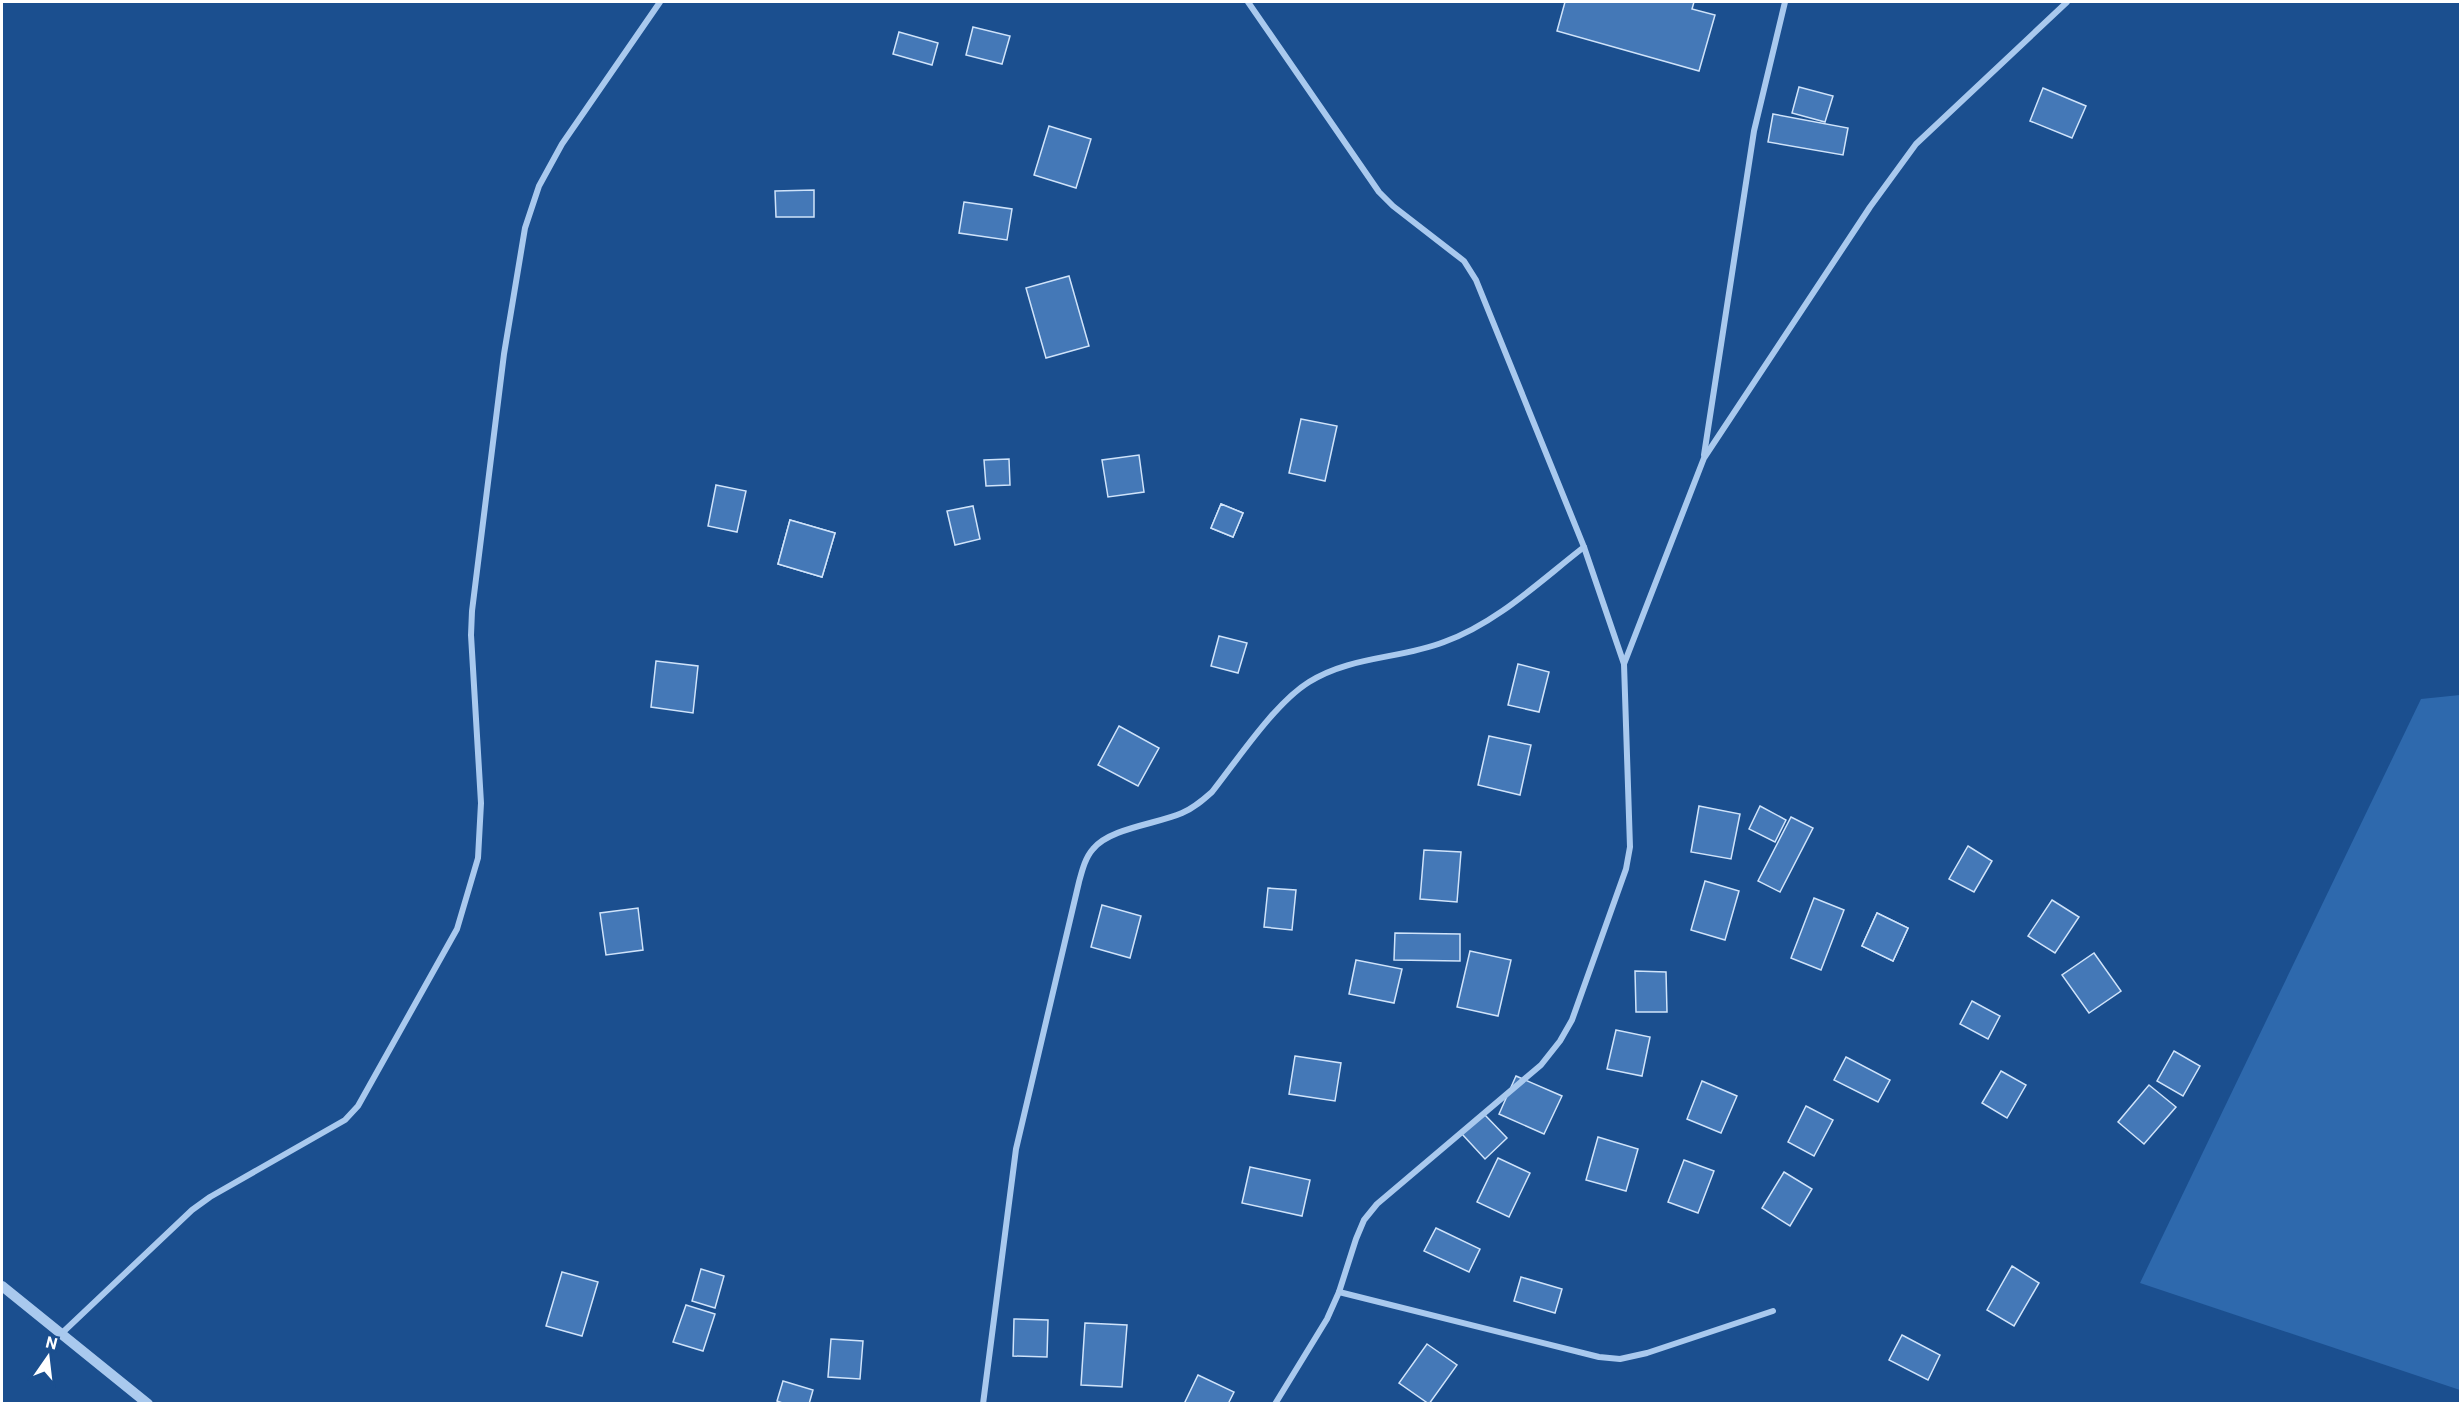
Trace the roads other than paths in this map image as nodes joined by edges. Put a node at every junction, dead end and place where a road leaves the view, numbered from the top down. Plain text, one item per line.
1 (660, 2) edge
2 (1248, 2) edge
3 (1785, 2) edge
4 (2067, 2) edge
5 (1704, 458) junction
6 (1584, 547) junction
7 (1624, 664) junction
8 (2, 1286) edge
9 (1339, 1292) junction
10 (1773, 1311) dead end
11 (61, 1334) junction
12 (148, 1404) edge
13 (983, 1404) edge
14 (1275, 1404) edge

1 - 11 street
2 - 6 street
3 - 5 street
4 - 5 street
5 - 7 street
6 - 7 street
6 - 13 street
7 - 9 street
8 - 11 street
9 - 10 street
9 - 14 street
11 - 12 street

